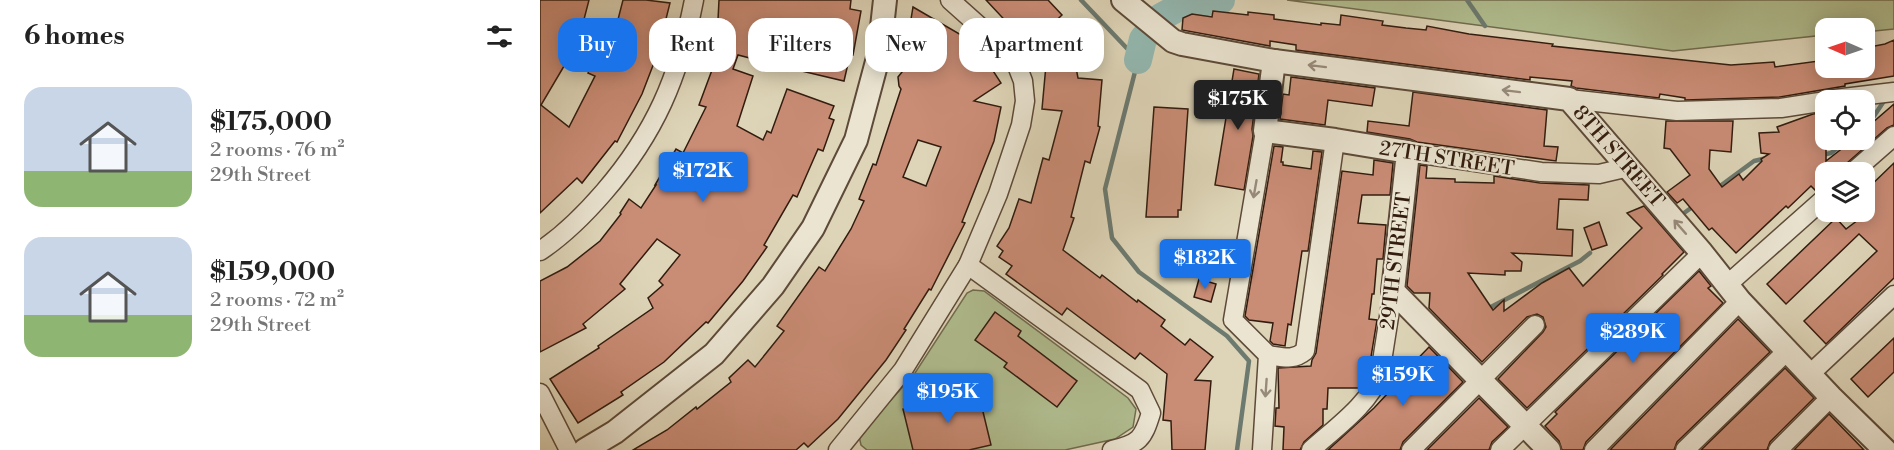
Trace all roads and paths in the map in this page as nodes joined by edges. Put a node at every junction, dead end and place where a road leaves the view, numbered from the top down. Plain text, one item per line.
1 (694, 0) edge
2 (885, 0) edge
3 (950, 0) edge
4 (1130, 5) edge
5 (1274, 60) junction
6 (1894, 92) edge
7 (1875, 94) edge
8 (1569, 99) junction
9 (1815, 102) edge
10 (1265, 131) junction
11 (1894, 136) edge
12 (1335, 140) junction
13 (1408, 152) junction
14 (1864, 162) edge
15 (1629, 167) junction
16 (1815, 208) edge
17 (540, 251) edge
18 (1702, 253) junction
19 (968, 266) junction
20 (1393, 291) junction
21 (1734, 292) junction
22 (1894, 294) edge
23 (1535, 325) dead end
24 (1787, 351) junction
25 (1268, 355) junction
26 (1809, 375) junction
27 (1481, 381) junction
28 (540, 393) edge
29 (1831, 397) junction
30 (1525, 425) junction
31 (843, 449) edge
32 (569, 450) edge
33 (585, 450) edge
34 (1112, 450) edge
35 (1262, 450) edge
36 (1311, 450) edge
37 (1411, 450) edge
38 (1500, 450) edge
39 (1549, 450) edge
40 (1594, 450) edge
41 (1685, 450) edge
42 (1778, 450) edge
43 (1885, 450) edge

1 - 17 street
2 - 33 street
3 - 19 street
4 - 5 street, 8TH STREET
8 -> 5 street, 8TH STREET
5 - 10 street
6 - 7 street
8 - 9 street
8 - 15 street, 8TH STREET
10 - 12 street, 27TH STREET
10 -> 25 street
11 - 14 street
12 - 13 street, 27TH STREET
12 - 25 street
13 - 15 street, 27TH STREET
13 - 20 street, 29TH STREET
18 -> 15 street, 8TH STREET
16 - 21 street
18 - 21 street, 8TH STREET
18 - 30 street
19 - 31 street
19 - 34 street
20 - 27 street
20 - 36 street, 29TH STREET
21 - 24 street, 8TH STREET
21 - 40 street
22 - 26 street
23 - 27 street
24 - 26 street, 8TH STREET
24 - 41 street
25 -> 35 street
26 - 29 street, 8TH STREET
27 - 30 street
27 - 37 street
28 - 32 street
29 - 42 street
29 - 43 street, 8TH STREET
30 - 38 street
30 - 39 street

